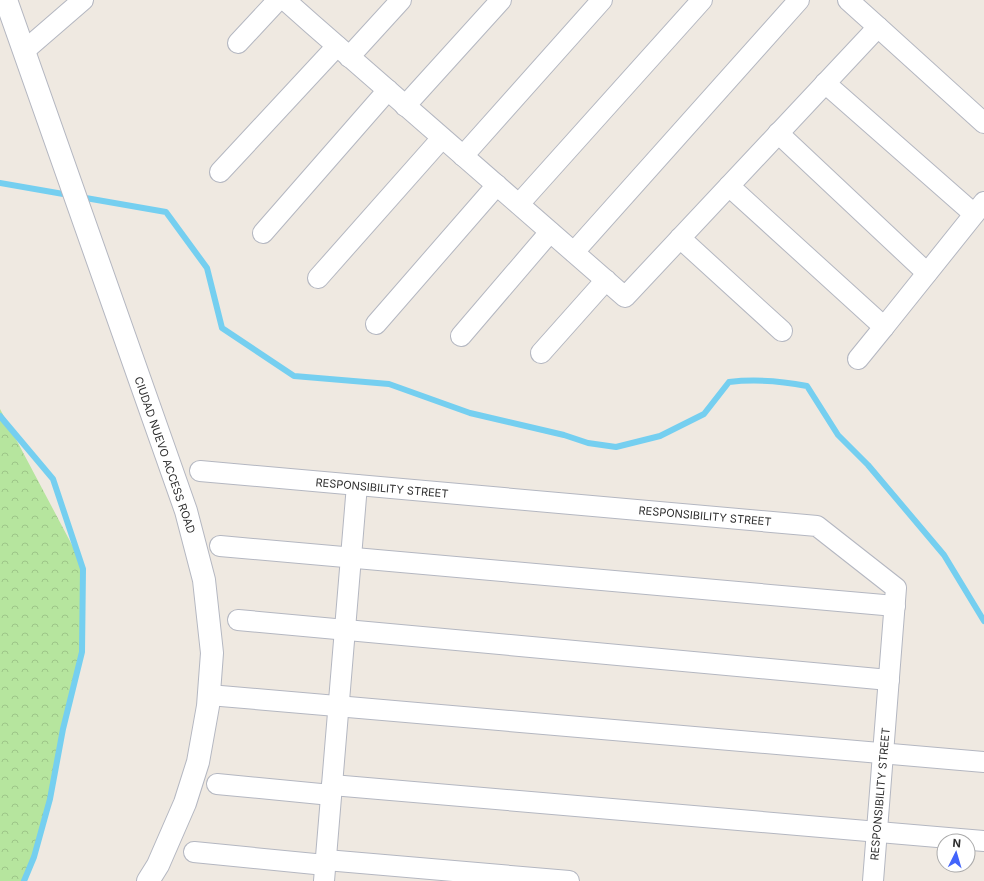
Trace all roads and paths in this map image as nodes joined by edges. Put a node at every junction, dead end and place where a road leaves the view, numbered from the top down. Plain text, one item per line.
1 (6, 0) edge
2 (83, 0) edge
3 (401, 0) edge
4 (500, 0) edge
5 (602, 0) edge
6 (702, 0) edge
7 (799, 0) edge
8 (848, 0) edge
9 (290, 2) edge
10 (878, 27) junction
11 (238, 43) dead end
12 (24, 51) junction
13 (343, 52) junction
14 (825, 83) junction
15 (388, 90) junction
16 (405, 106) junction
17 (984, 123) edge
18 (778, 133) junction
19 (442, 138) junction
20 (463, 156) junction
21 (220, 172) dead end
22 (497, 185) junction
23 (729, 186) junction
24 (519, 204) junction
25 (979, 208) edge
26 (550, 232) junction
27 (263, 233) dead end
28 (680, 238) junction
29 (574, 252) junction
30 (927, 273) junction
31 (318, 278) dead end
32 (606, 280) junction
33 (376, 324) dead end
34 (884, 327) junction
35 (782, 331) dead end
36 (461, 336) dead end
37 (541, 352) dead end
38 (858, 359) dead end
39 (200, 471) dead end
40 (357, 486) junction
41 (220, 546) dead end
42 (351, 558) junction
43 (895, 606) junction
44 (238, 620) dead end
45 (345, 631) junction
46 (889, 680) junction
47 (208, 695) junction
48 (339, 706) junction
49 (884, 754) junction
50 (984, 762) edge
51 (217, 784) dead end
52 (332, 790) junction
53 (877, 832) junction
54 (984, 841) edge
55 (194, 852) dead end
56 (325, 868) edge
57 (148, 881) edge
58 (569, 881) edge
59 (873, 881) edge

1 - 12 street
2 - 12 street
3 - 13 street
4 - 16 street
5 - 20 street
6 - 24 street
7 - 29 street
8 - 10 street
9 - 11 street
9 - 13 street
10 - 14 street
10 - 17 street
12 - 47 street, CIUDAD NUEVO ACCESS ROAD
13 - 15 street
13 - 21 street
14 - 18 street
14 - 25 street
15 - 16 street
15 - 27 street
16 - 19 street
18 - 23 street
18 - 30 street
19 - 20 street
19 - 31 street
20 - 22 street
22 - 24 street
22 - 33 street
23 - 28 street
23 - 34 street
24 - 26 street
25 - 30 street
26 - 29 street
26 - 36 street
28 - 32 street
28 - 35 street
29 - 32 street
30 - 34 street
32 - 37 street
34 - 38 street
39 - 40 street, RESPONSIBILITY STREET
40 - 42 street
40 - 43 street, RESPONSIBILITY STREET
41 - 42 street
42 - 43 street
42 - 45 street
43 - 46 street, RESPONSIBILITY STREET
44 - 45 street
45 - 46 street
45 - 48 street
46 - 49 street, RESPONSIBILITY STREET
47 - 48 street
47 - 57 street, CIUDAD NUEVO ACCESS ROAD
48 - 49 street
48 - 52 street
49 - 50 street
49 - 53 street, RESPONSIBILITY STREET
51 - 52 street
52 - 53 street
52 - 56 street
53 - 54 street
53 - 59 street, RESPONSIBILITY STREET
55 - 56 street
56 - 58 street

